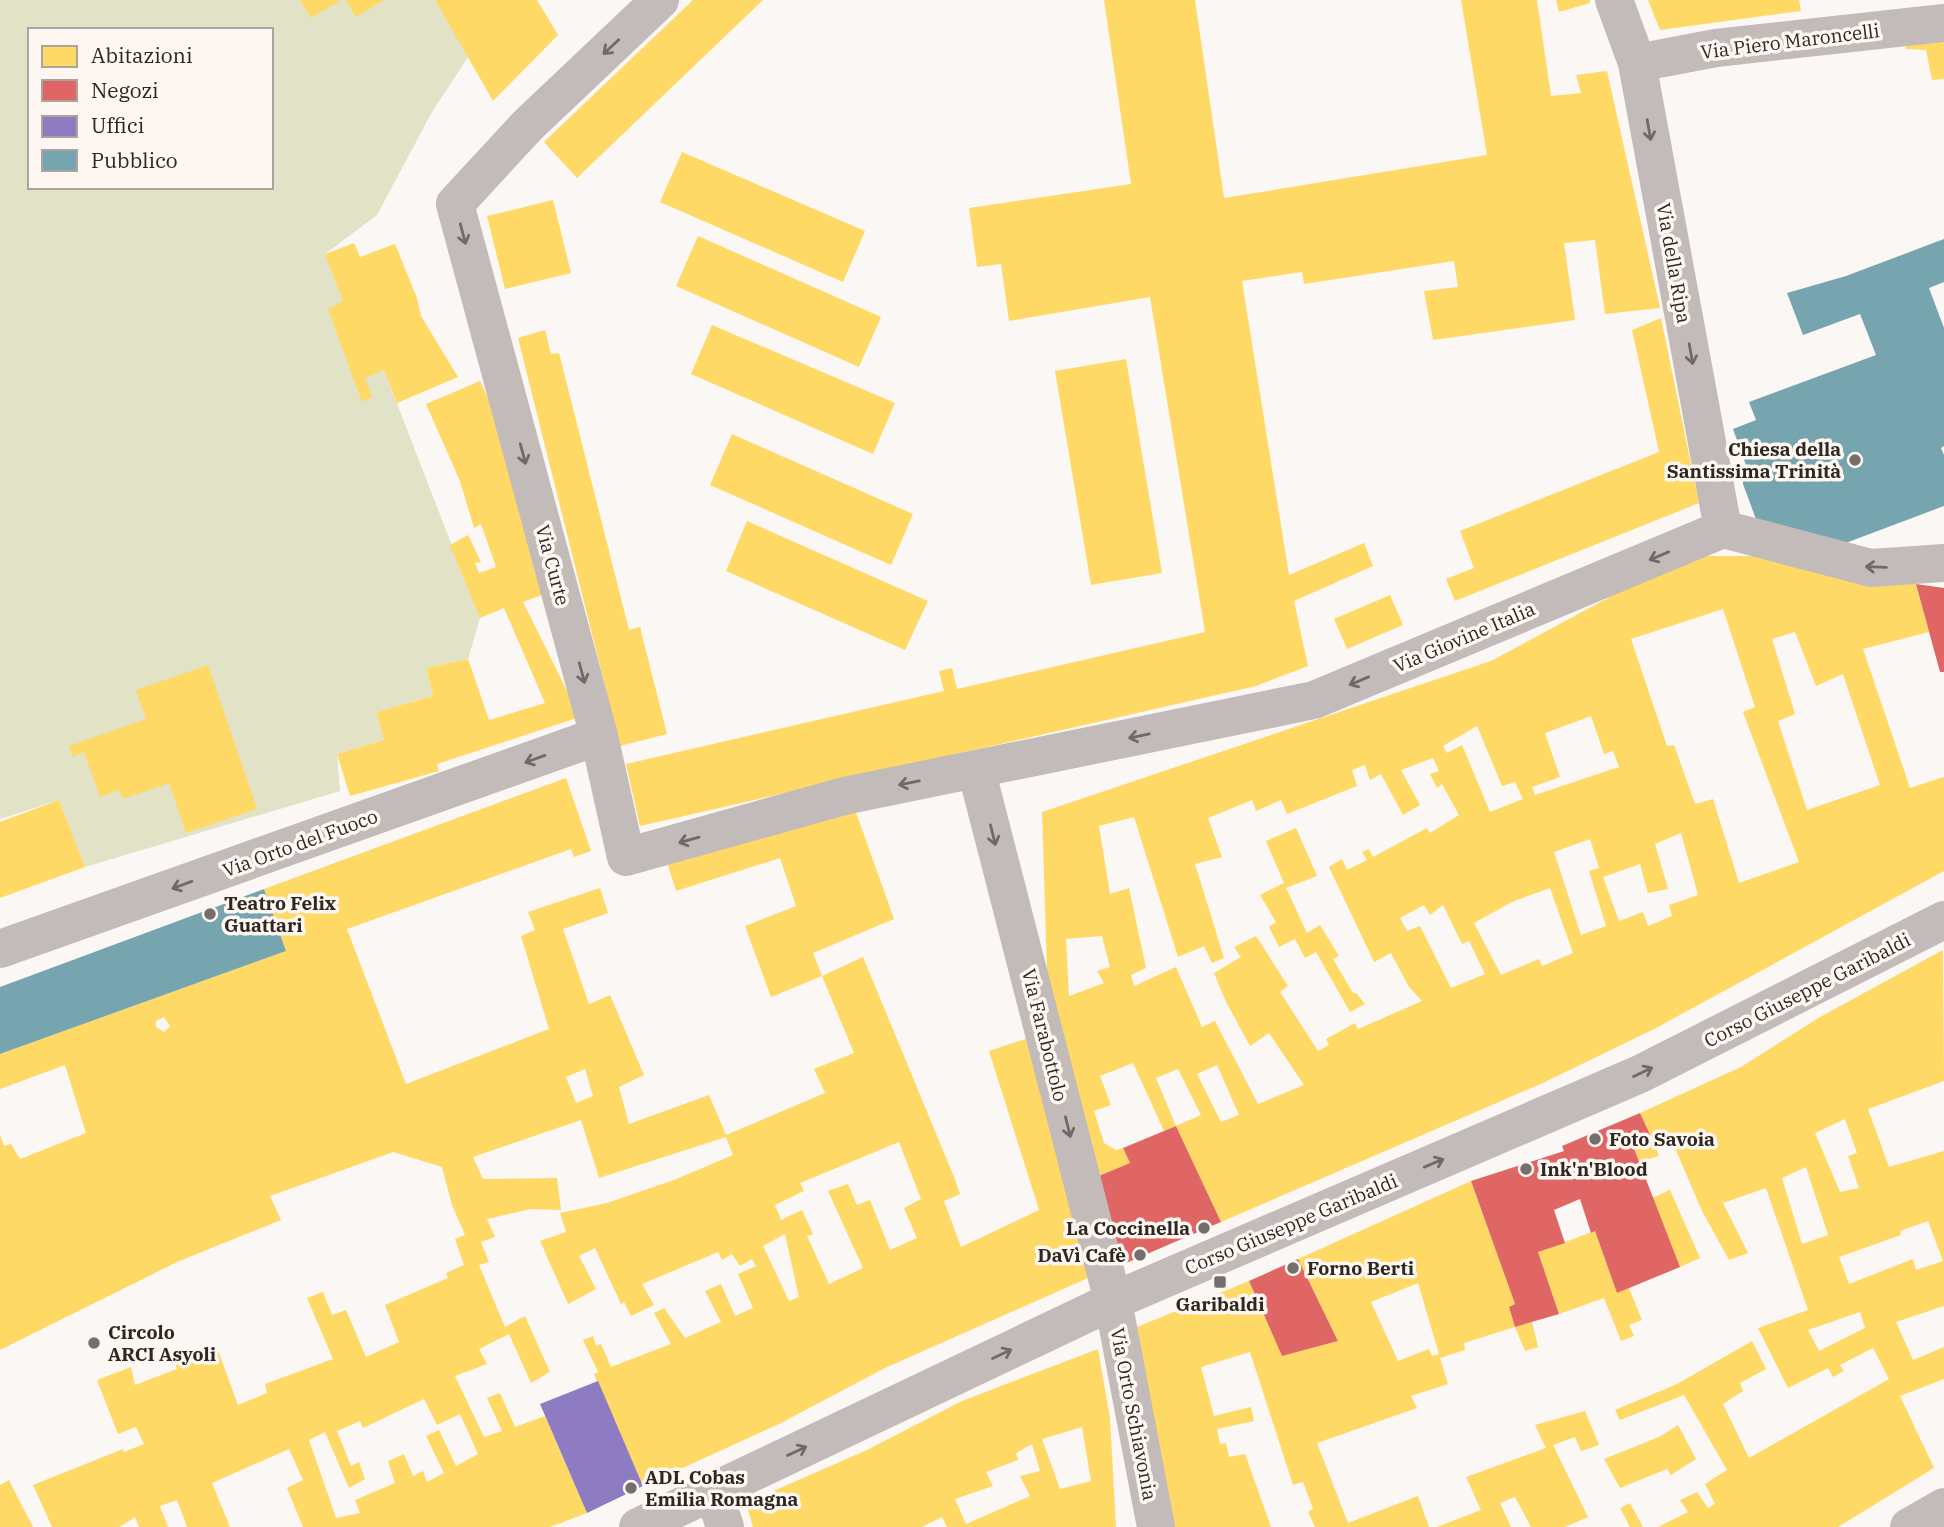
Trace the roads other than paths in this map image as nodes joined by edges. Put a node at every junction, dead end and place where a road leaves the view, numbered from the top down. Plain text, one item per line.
1 (660, 0) edge
2 (1614, 0) edge
3 (1944, 23) edge
4 (1637, 63) junction
5 (1723, 529) junction
6 (1944, 563) edge
7 (599, 736) junction
8 (976, 769) junction
9 (1944, 920) edge
10 (0, 949) edge
11 (1113, 1301) junction
12 (713, 1491) junction
13 (1944, 1507) edge
14 (638, 1527) edge
15 (725, 1527) edge
16 (1156, 1527) edge
17 (1909, 1527) edge

1 -> 7 street, Via Curte
2 - 4 street, Via della Ripa
3 - 4 street, Via Piero Maroncelli
4 -> 5 street, Via della Ripa
6 -> 5 street
5 -> 8 street, Via Giovine Italia
8 -> 7 street, Via Curte
7 -> 10 street, Via Orto del Fuoco
8 -> 11 street, Via Farabottolo
11 -> 9 street, Corso Giuseppe Garibaldi
12 -> 11 street, Corso Giuseppe Garibaldi
11 - 16 street, Via Orto Schiavonia
12 - 14 street, Corso Giuseppe Garibaldi
12 - 15 street
13 - 17 street

